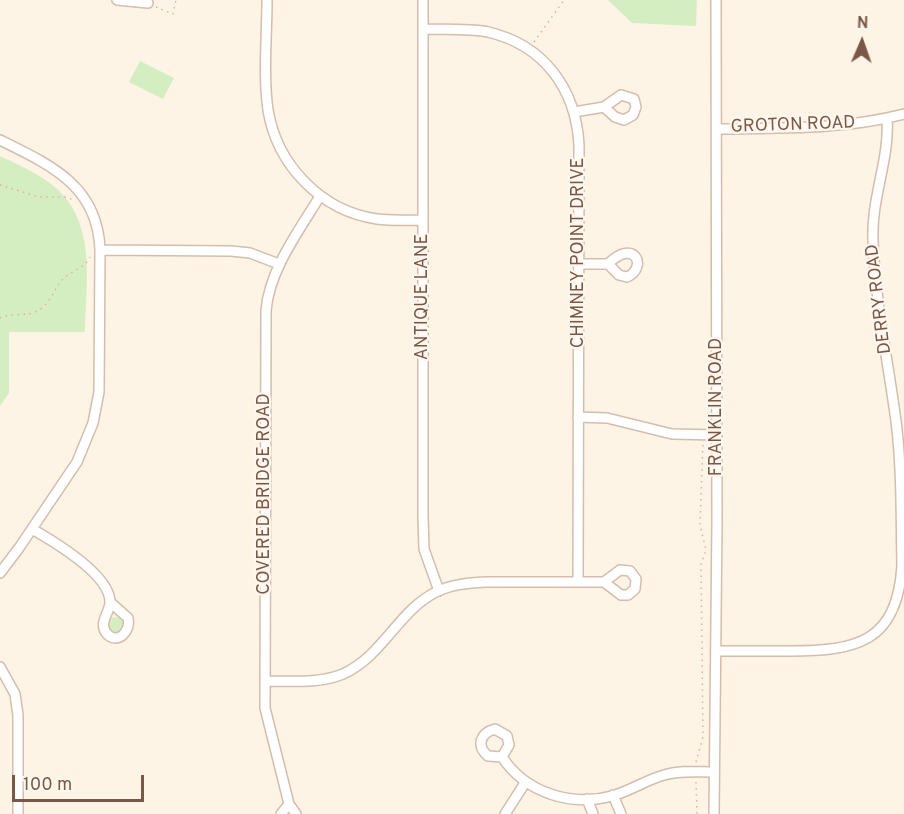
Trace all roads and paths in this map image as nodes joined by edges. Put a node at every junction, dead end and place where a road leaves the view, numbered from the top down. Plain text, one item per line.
1 (117, 0) edge
2 (176, 0) edge
3 (267, 0) edge
4 (423, 0) edge
5 (564, 0) edge
6 (716, 0) edge
7 (148, 3) joint
8 (423, 29) junction
9 (529, 50) junction
10 (604, 107) dead end
11 (574, 112) junction
12 (904, 114) edge
13 (886, 118) junction
14 (717, 129) junction
15 (0, 140) edge
16 (0, 185) edge
17 (320, 196) junction
18 (78, 203) dead end
19 (423, 220) junction
20 (96, 252) junction
21 (279, 264) junction
22 (579, 264) junction
23 (608, 264) dead end
24 (0, 318) edge
25 (578, 417) junction
26 (717, 435) junction
27 (703, 443) dead end
28 (32, 529) junction
29 (0, 573) edge
30 (578, 582) junction
31 (604, 582) dead end
32 (439, 591) junction
33 (110, 603) dead end
34 (716, 651) junction
35 (0, 667) edge
36 (265, 681) junction
37 (502, 757) dead end
38 (696, 766) dead end
39 (714, 772) junction
40 (696, 777) dead end
41 (525, 783) junction
42 (614, 795) junction
43 (587, 799) junction
44 (289, 804) junction
45 (18, 814) edge
46 (281, 814) edge
47 (296, 814) edge
48 (505, 814) edge
49 (593, 814) edge
50 (621, 814) edge
51 (697, 814) edge
52 (714, 814) edge

1 - 7 street
2 - 7 path
3 - 17 street
4 - 8 street, ANTIQUE LANE
5 - 9 path
6 - 14 street, FRANKLIN ROAD
8 - 9 street, CHIMNEY POINT DRIVE
8 - 19 street, ANTIQUE LANE
9 - 11 street, CHIMNEY POINT DRIVE
10 - 11 street
11 - 22 street, CHIMNEY POINT DRIVE
12 - 13 street, GROTON ROAD
13 - 14 street, GROTON ROAD
13 - 34 street, DERRY ROAD
14 - 26 street, FRANKLIN ROAD
15 - 20 street
16 - 18 path
17 - 19 street
17 - 21 street, COVERED BRIDGE ROAD
19 - 32 street, ANTIQUE LANE
20 - 21 street
20 - 24 path
20 - 28 street
21 - 36 street, COVERED BRIDGE ROAD
22 - 23 street
22 - 25 street, CHIMNEY POINT DRIVE
25 - 26 street
25 - 30 street, CHIMNEY POINT DRIVE
26 - 34 street, FRANKLIN ROAD
27 - 38 path
28 - 29 street
28 - 33 street
30 - 31 street
30 - 32 street
32 - 36 street
34 - 39 street, FRANKLIN ROAD
35 - 45 street
36 - 44 street, COVERED BRIDGE ROAD
37 - 41 street
39 - 42 street
39 - 52 street, FRANKLIN ROAD
40 - 51 path
41 - 43 street
41 - 48 street
42 - 43 street
42 - 50 street
43 - 49 street
44 - 46 street
44 - 47 street, COVERED BRIDGE ROAD

